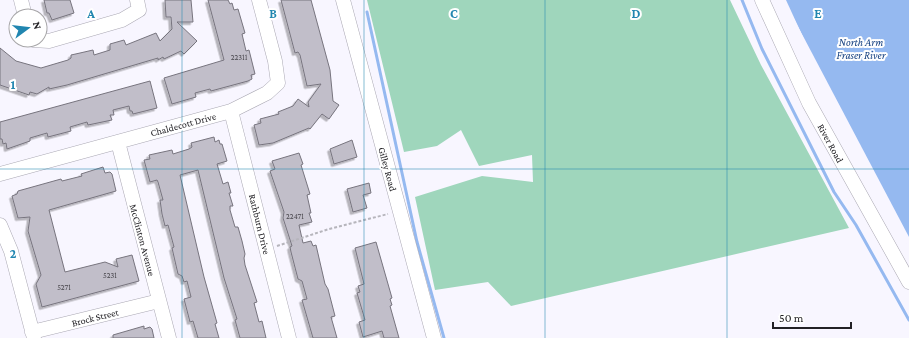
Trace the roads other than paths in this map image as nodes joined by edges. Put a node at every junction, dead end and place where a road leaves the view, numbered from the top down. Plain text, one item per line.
1 (137, 0) edge
2 (258, 0) edge
3 (343, 0) edge
4 (762, 0) edge
5 (48, 41) edge
6 (231, 111) junction
7 (118, 142) junction
8 (0, 174) edge
9 (0, 225) edge
10 (909, 282) edge
11 (159, 301) junction
12 (33, 335) edge
13 (169, 338) edge
14 (289, 338) edge
15 (434, 338) edge

1 - 5 street
2 - 6 street, Chaldecott Drive
3 - 15 street, Gilley Road
4 - 10 street, River Road
6 - 7 street, Chaldecott Drive
6 - 14 street, Rathburn Drive
7 - 8 street, Chaldecott Drive
7 - 11 street, McClinton Avenue
9 - 12 street
11 - 12 street, Brock Street
11 - 13 street, McClinton Avenue

